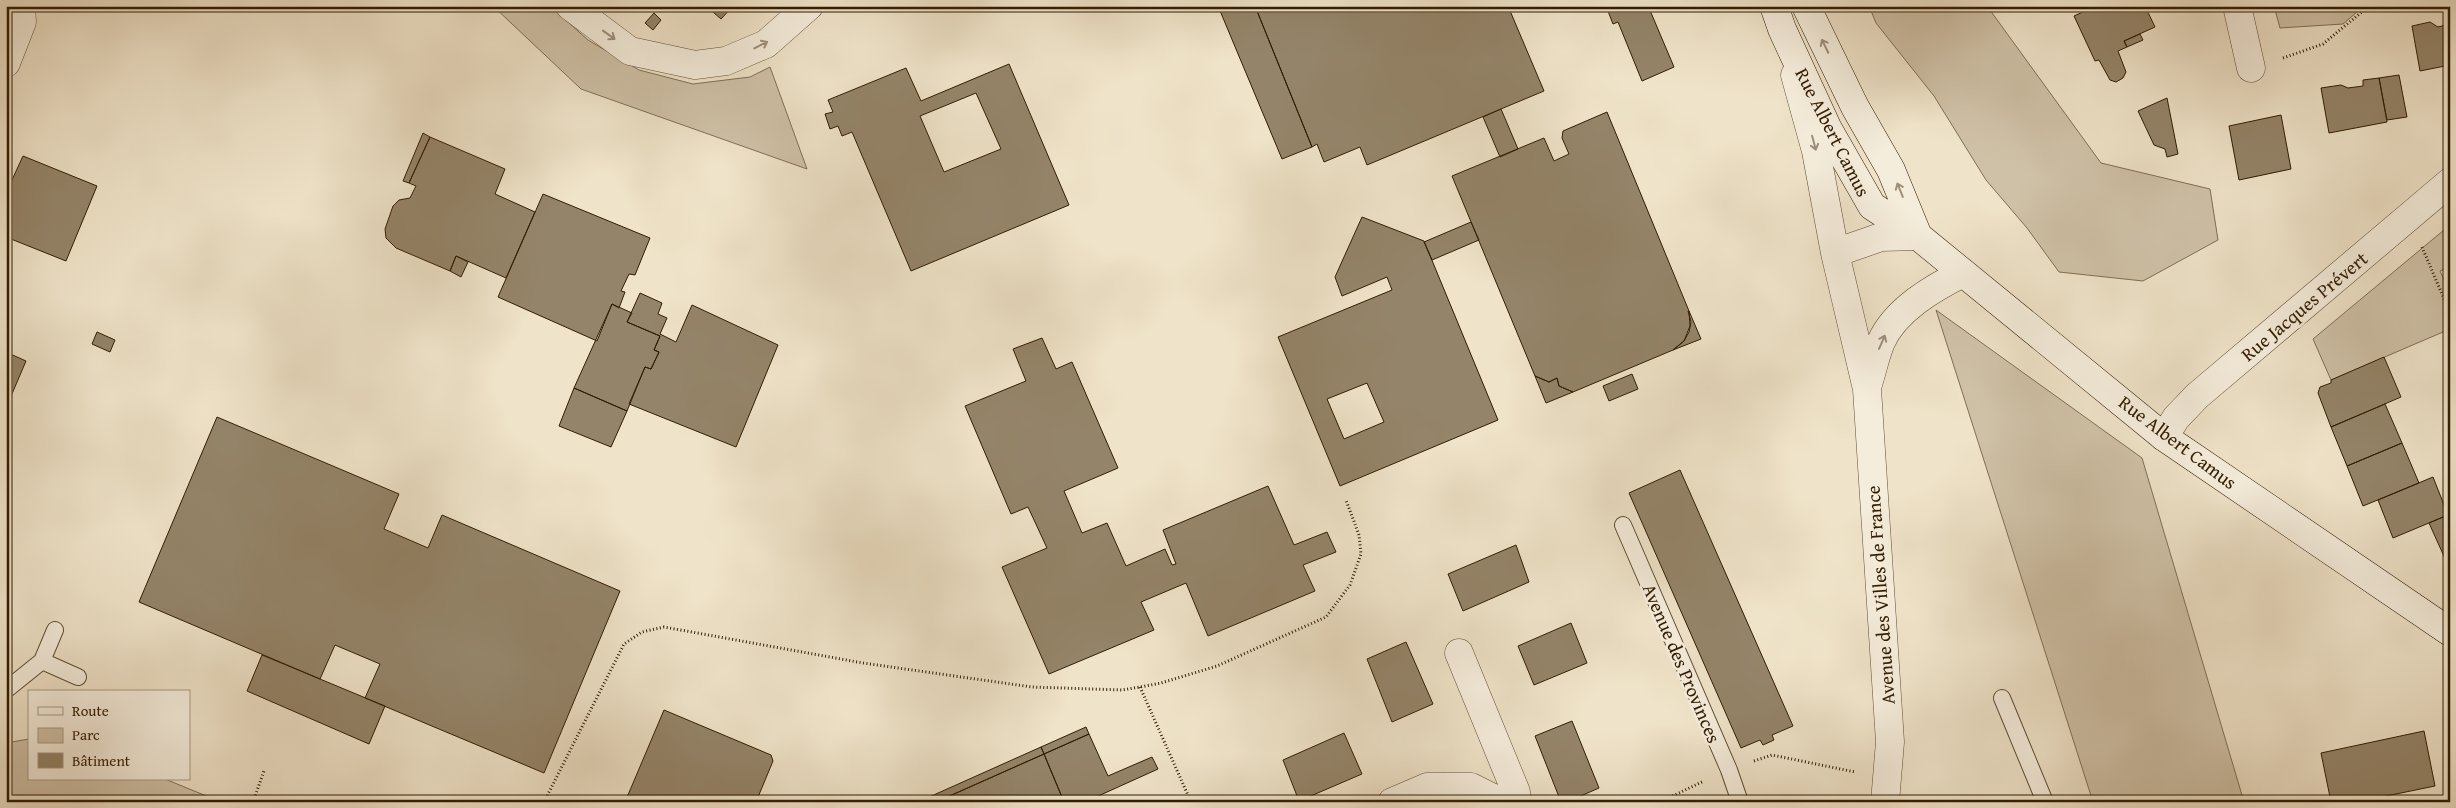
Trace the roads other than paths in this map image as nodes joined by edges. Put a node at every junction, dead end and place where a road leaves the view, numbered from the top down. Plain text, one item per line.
1 (21, 6) edge
2 (570, 6) edge
3 (809, 6) edge
4 (1806, 6) edge
5 (2237, 6) edge
6 (1778, 18) edge
7 (6, 63) edge
8 (2251, 68) road end
9 (2450, 182) edge
10 (1918, 236) junction
11 (1835, 253) junction
12 (1963, 273) junction
13 (1867, 389) junction
14 (2164, 437) junction
15 (1623, 525) dead end
16 (55, 630) dead end
17 (2450, 632) edge
18 (1459, 653) dead end
19 (42, 661) junction
20 (78, 677) dead end
21 (6, 690) edge
22 (2002, 698) dead end
23 (1886, 790) edge
24 (1392, 802) edge
25 (1501, 802) edge
26 (1516, 802) edge
27 (1740, 802) edge
28 (2045, 802) edge

1 - 7 street
2 -> 3 street
10 -> 4 street, Rue Albert Camus
5 - 8 street
6 - 10 street, Rue Albert Camus
6 -> 11 street, Avenue des Villes de France
9 - 14 street, Rue Jacques Prévert
10 - 11 street
10 - 12 street, Rue Albert Camus
11 - 13 street, Avenue des Villes de France
13 -> 12 street, Avenue des Villes de France
12 - 14 street, Rue Albert Camus
13 - 23 street, Avenue des Villes de France
14 - 17 street, Rue Albert Camus
15 - 27 lane, Avenue des Provinces
16 - 19 lane
18 - 26 street
19 - 20 lane
19 - 21 lane
22 - 28 lane
24 - 25 street

